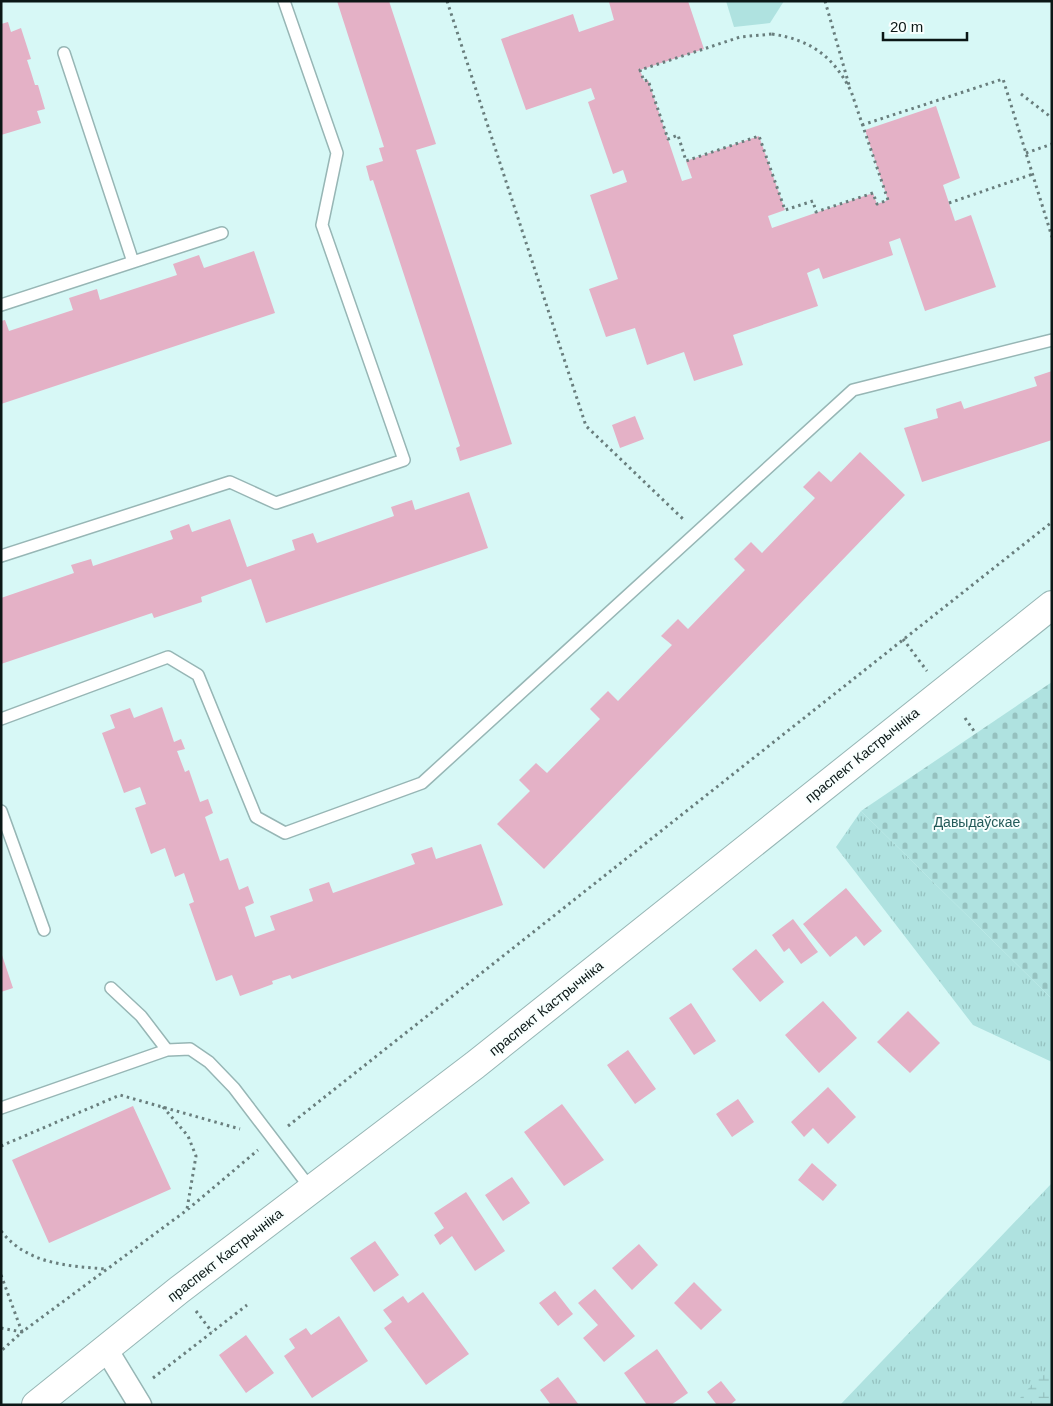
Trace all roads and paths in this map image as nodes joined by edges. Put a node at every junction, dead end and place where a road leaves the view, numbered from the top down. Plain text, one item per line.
1 (284, 1) edge
2 (447, 1) edge
3 (826, 1) edge
4 (64, 53) dead end
5 (851, 91) junction
6 (1021, 94) dead end
7 (1052, 118) edge
8 (862, 126) junction
9 (1052, 144) edge
10 (1026, 153) junction
11 (1033, 174) junction
12 (949, 203) dead end
13 (222, 233) dead end
14 (1052, 237) edge
15 (133, 262) junction
16 (1, 305) edge
17 (1052, 340) edge
18 (1052, 522) edge
19 (697, 532) junction
20 (1, 556) edge
21 (1052, 605) edge
22 (903, 639) junction
23 (931, 676) dead end
24 (965, 718) dead end
25 (1, 719) edge
26 (976, 734) dead end
27 (1, 811) edge
28 (44, 930) dead end
29 (111, 988) dead end
30 (167, 1050) junction
31 (162, 1107) junction
32 (1, 1108) edge
33 (272, 1138) junction
34 (1, 1146) edge
35 (312, 1189) junction
36 (187, 1210) junction
37 (1, 1231) edge
38 (106, 1269) junction
39 (1, 1275) edge
40 (247, 1305) dead end
41 (1, 1328) edge
42 (22, 1332) junction
43 (106, 1349) junction
44 (1, 1351) edge
45 (164, 1370) dead end
46 (36, 1405) edge
47 (140, 1405) edge

1 - 20 lane
2 - 19 path
3 - 5 path
4 - 15 lane
5 - 8 path
5 - 8 path
6 - 7 path
8 - 10 path
9 - 10 path
10 - 11 path
11 - 12 path
11 - 14 path
13 - 15 lane
15 - 16 lane
17 - 19 lane
18 - 22 path
19 - 25 lane
21 - 35 main road, праспект Кастрычніка
22 - 23 path
22 - 33 path
24 - 26 path
27 - 28 lane
29 - 30 lane
30 - 32 lane
30 - 33 lane
31 - 33 path
31 - 34 path
31 - 36 path
33 - 35 lane
33 - 36 path
35 - 43 main road, праспект Кастрычніка
36 - 38 path
37 - 38 path
38 - 42 path
39 - 42 path
40 - 45 path
41 - 42 path
42 - 44 path
43 - 46 main road, праспект Кастрычніка
43 - 47 street

